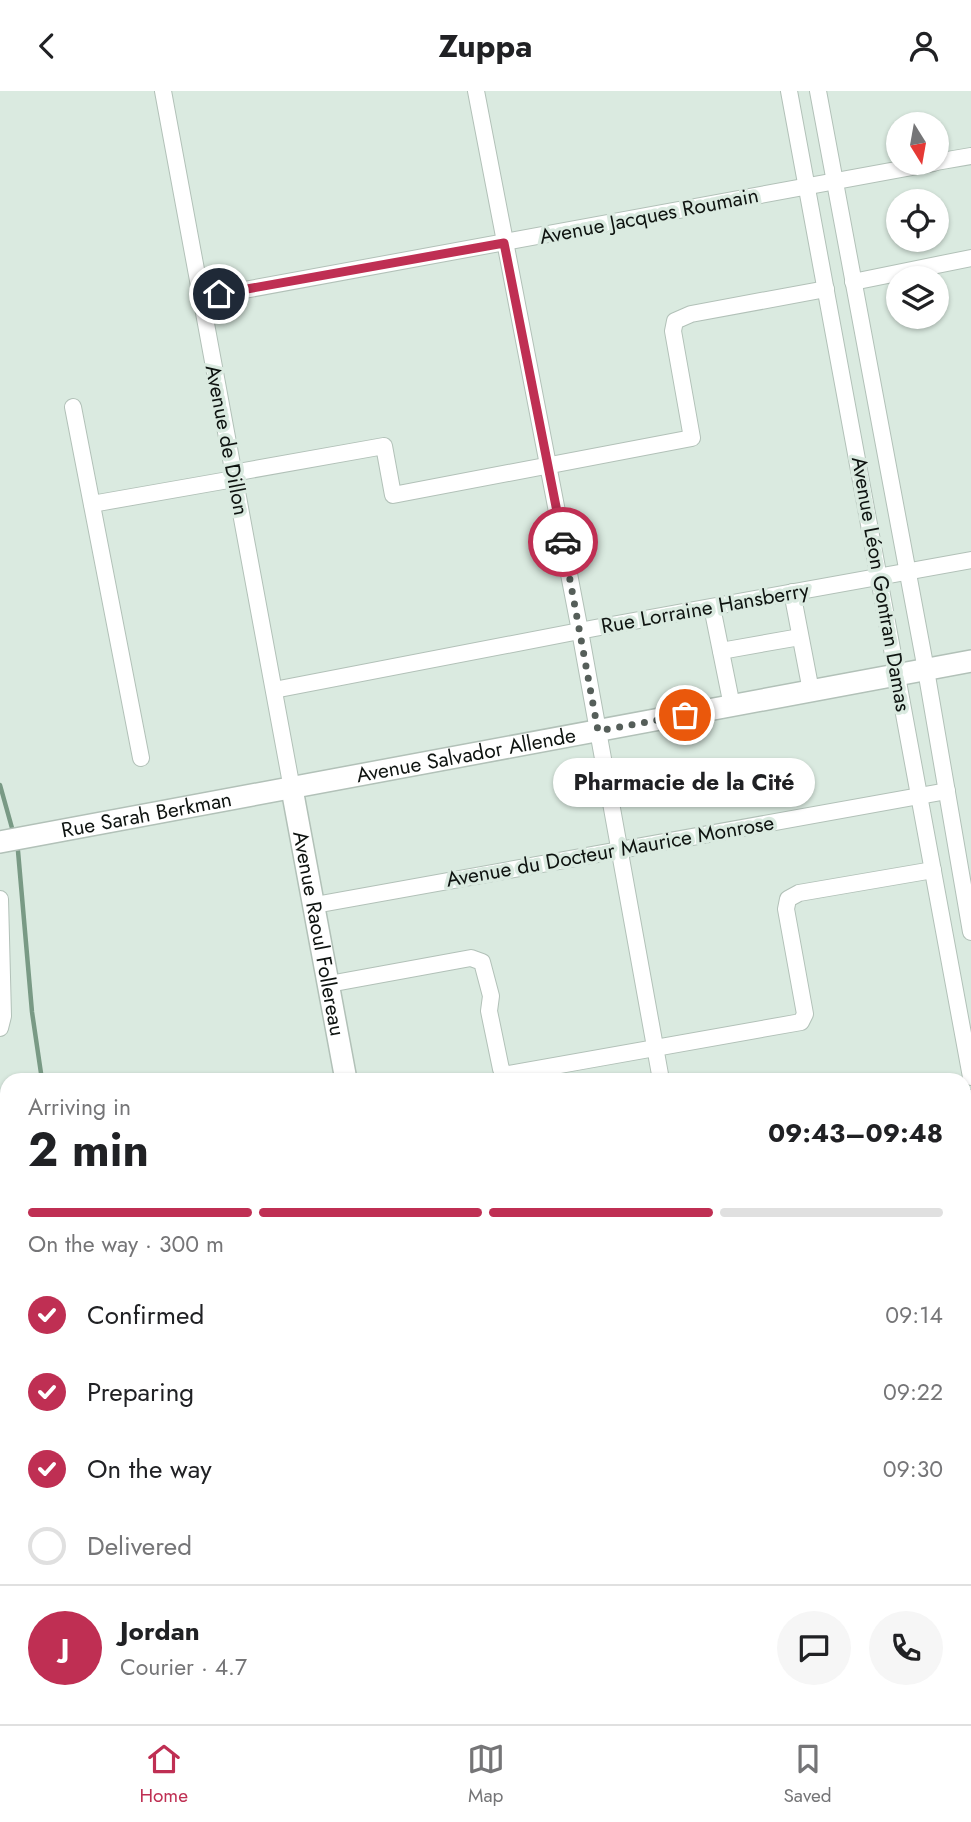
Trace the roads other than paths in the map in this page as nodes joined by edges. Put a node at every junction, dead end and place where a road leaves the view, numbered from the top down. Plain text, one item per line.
1 (163, 91) edge
2 (476, 91) edge
3 (789, 91) edge
4 (818, 91) edge
5 (971, 156) edge
6 (949, 160) edge
7 (886, 171) edge
8 (835, 180) junction
9 (807, 185) junction
10 (504, 243) junction
11 (971, 258) edge
12 (853, 282) junction
13 (826, 289) junction
14 (201, 298) junction
15 (73, 407) dead end
16 (548, 466) junction
17 (234, 476) junction
18 (92, 504) junction
19 (971, 560) edge
20 (908, 572) junction
21 (879, 576) junction
22 (792, 592) junction
23 (712, 607) junction
24 (580, 631) junction
25 (800, 637) junction
26 (721, 651) junction
27 (971, 661) edge
28 (926, 670) junction
29 (897, 675) junction
30 (274, 690) junction
31 (811, 691) junction
32 (732, 706) junction
33 (598, 731) junction
34 (141, 758) dead end
35 (292, 789) junction
36 (947, 791) junction
37 (919, 796) junction
38 (0, 842) edge
39 (620, 849) junction
40 (933, 870) junction
41 (0, 899) edge
42 (315, 905) junction
43 (971, 932) edge
44 (329, 984) junction
45 (0, 1028) edge
46 (655, 1048) junction
47 (345, 1073) edge
48 (660, 1073) edge
49 (970, 1073) edge

1 - 14 street, Avenue de Dillon
2 - 10 street
3 - 9 street, Avenue Léon Gontran Damas
4 - 8 street, Avenue Léon Gontran Damas
5 - 6 street, Avenue Jacques Roumain
7 - 8 street, Avenue Jacques Roumain
8 - 9 street, Avenue Jacques Roumain
8 - 12 street, Avenue Léon Gontran Damas
9 - 10 street, Avenue Jacques Roumain
9 - 13 street, Avenue Léon Gontran Damas
10 - 14 street, Avenue Jacques Roumain
10 - 16 street
11 - 12 street
12 - 20 street, Avenue Léon Gontran Damas
13 - 16 street
13 - 21 street, Avenue Léon Gontran Damas
14 - 17 street, Avenue de Dillon
15 - 18 street
16 - 17 street
16 - 24 street
17 - 18 street
17 - 30 street, Avenue de Dillon
18 - 34 street
19 - 20 street, Rue Lorraine Hansberry
20 - 21 street, Rue Lorraine Hansberry
20 - 28 street, Avenue Léon Gontran Damas
21 - 22 street, Rue Lorraine Hansberry
21 - 29 street, Avenue Léon Gontran Damas
22 - 23 street, Rue Lorraine Hansberry
22 - 25 street
23 - 24 street, Rue Lorraine Hansberry
23 - 26 street
24 - 30 street, Rue Lorraine Hansberry
24 - 33 street
25 - 26 street
25 - 31 street
26 - 32 street
27 - 28 main road, Avenue Salvador Allende
28 - 29 main road, Avenue Salvador Allende
28 - 36 street, Avenue Léon Gontran Damas
29 - 31 main road, Avenue Salvador Allende
29 - 37 street, Avenue Léon Gontran Damas
30 - 35 street, Avenue de Dillon
31 - 32 main road, Avenue Salvador Allende
32 - 33 main road, Avenue Salvador Allende
33 - 35 main road, Avenue Salvador Allende
33 - 39 street
35 - 38 main road, Rue Sarah Berkman
35 - 42 main road, Avenue Raoul Follereau
36 - 37 street, Avenue du Docteur Maurice Monrose
36 - 43 street, Avenue Léon Gontran Damas
37 - 39 street, Avenue du Docteur Maurice Monrose
37 - 40 street, Avenue Léon Gontran Damas
39 - 42 street, Avenue du Docteur Maurice Monrose
39 - 46 street
40 - 46 street
40 - 49 street, Avenue Léon Gontran Damas
41 - 45 street
42 - 44 main road, Avenue Raoul Follereau
44 - 46 street
44 - 47 main road, Avenue Raoul Follereau
46 - 48 street

